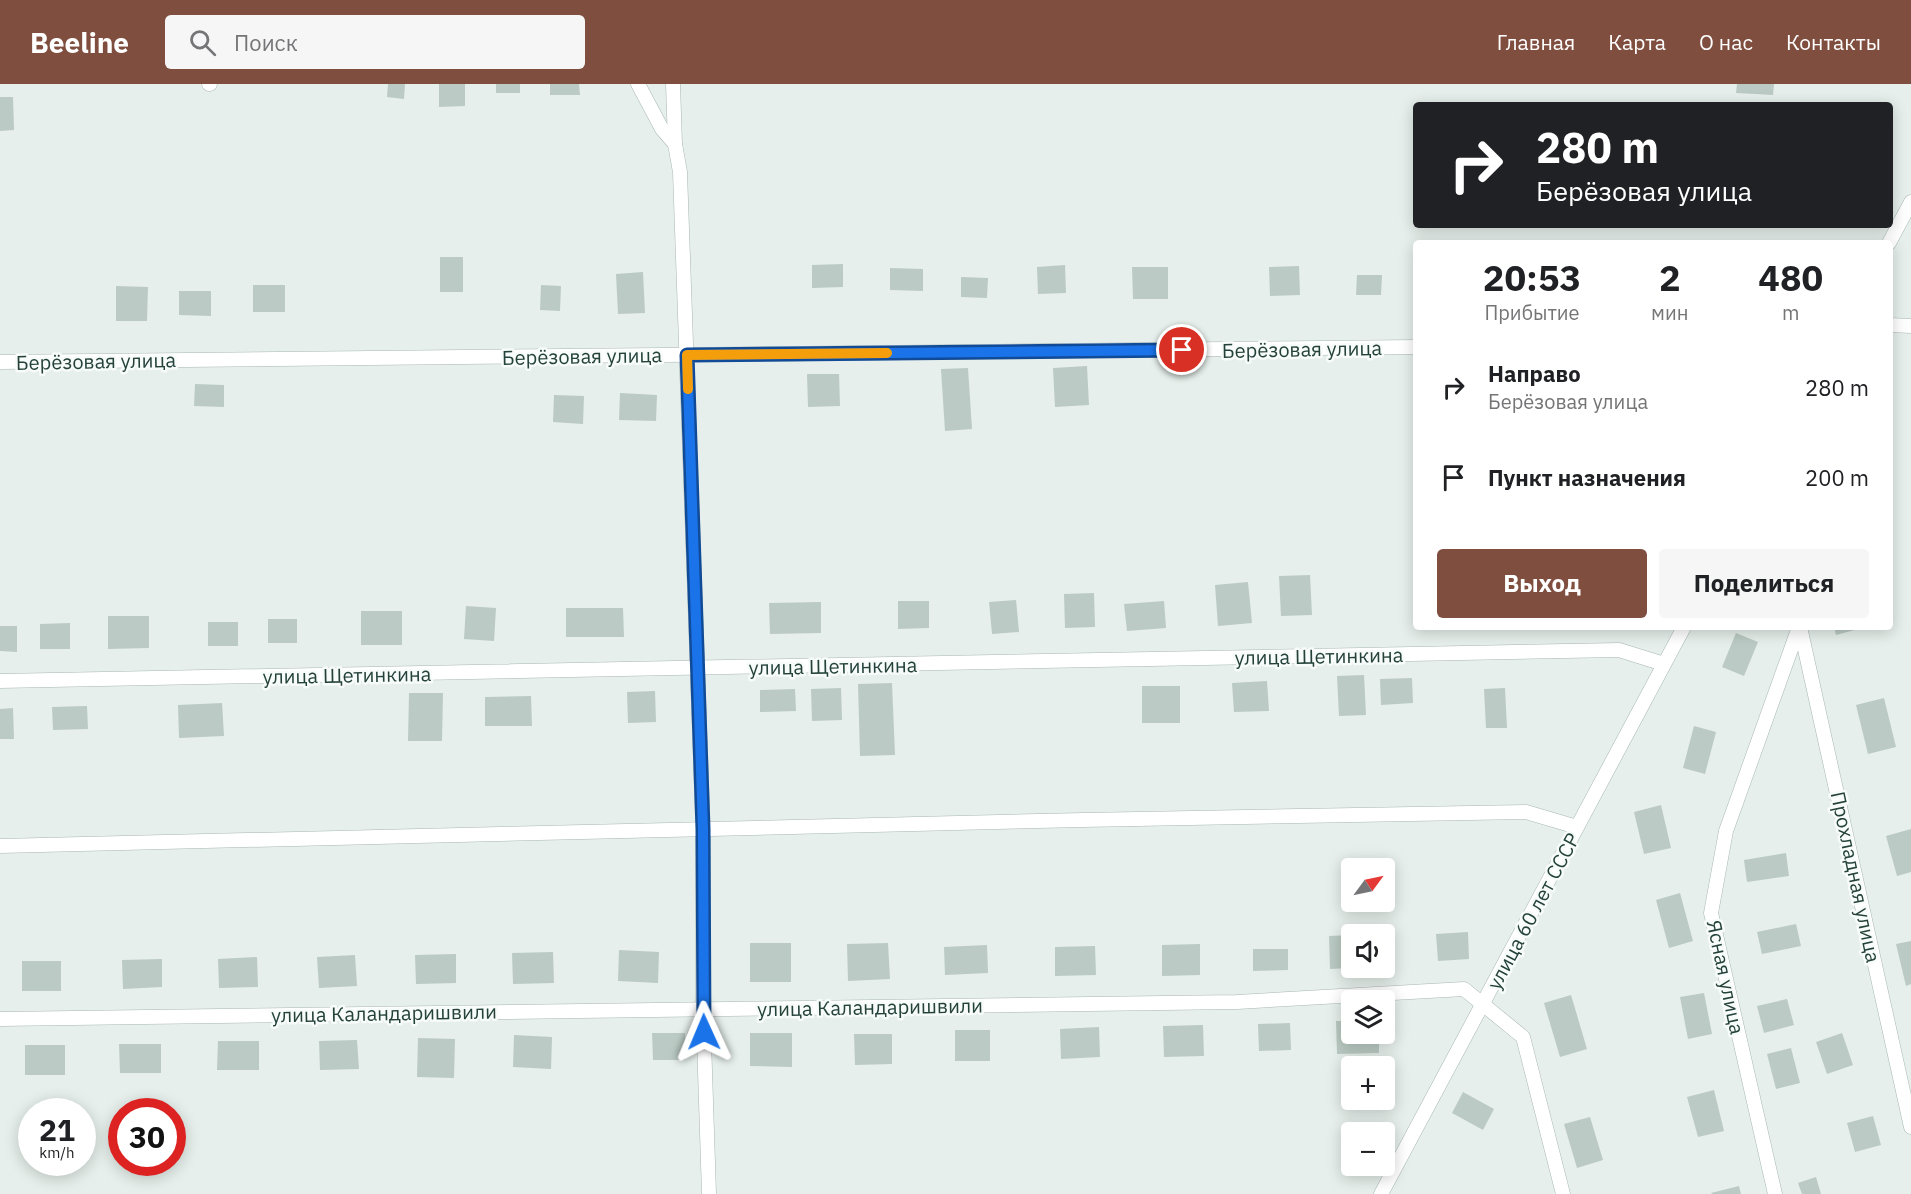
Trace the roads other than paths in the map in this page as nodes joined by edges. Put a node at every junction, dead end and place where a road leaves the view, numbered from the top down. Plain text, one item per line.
1 (638, 84) edge
2 (673, 84) edge
3 (675, 144) junction
4 (1911, 202) edge
5 (1891, 240) edge
6 (1893, 326) edge
7 (1911, 326) edge
8 (1413, 347) edge
9 (687, 355) junction
10 (0, 362) edge
11 (1682, 630) edge
12 (1799, 630) edge
13 (1801, 630) edge
14 (1664, 664) junction
15 (696, 669) junction
16 (0, 681) edge
17 (1577, 827) junction
18 (703, 829) junction
19 (0, 846) edge
20 (1483, 1003) junction
21 (703, 1009) junction
22 (0, 1019) edge
23 (1911, 1127) edge
24 (709, 1194) edge
25 (1381, 1194) edge
26 (1563, 1194) edge
27 (1775, 1194) edge

1 - 3 street
2 - 3 street
3 - 9 street
4 - 5 street
6 - 7 street
8 - 9 street, Берёзовая улица
9 - 10 street, Берёзовая улица
9 - 15 street
11 - 14 street, улица 60 лет СССР
12 - 27 street, Ясная улица
13 - 23 street, Прохладная улица
14 - 15 street, улица Щетинкина
14 - 17 street, улица 60 лет СССР
15 - 16 street, улица Щетинкина
15 - 18 street
17 - 18 street
17 - 20 street, улица 60 лет СССР
18 - 19 street
18 - 21 street
20 - 21 street, улица Каландаришвили
20 - 25 street, улица 60 лет СССР
20 - 26 street, улица Каландаришвили
21 - 22 street, улица Каландаришвили
21 - 24 street

